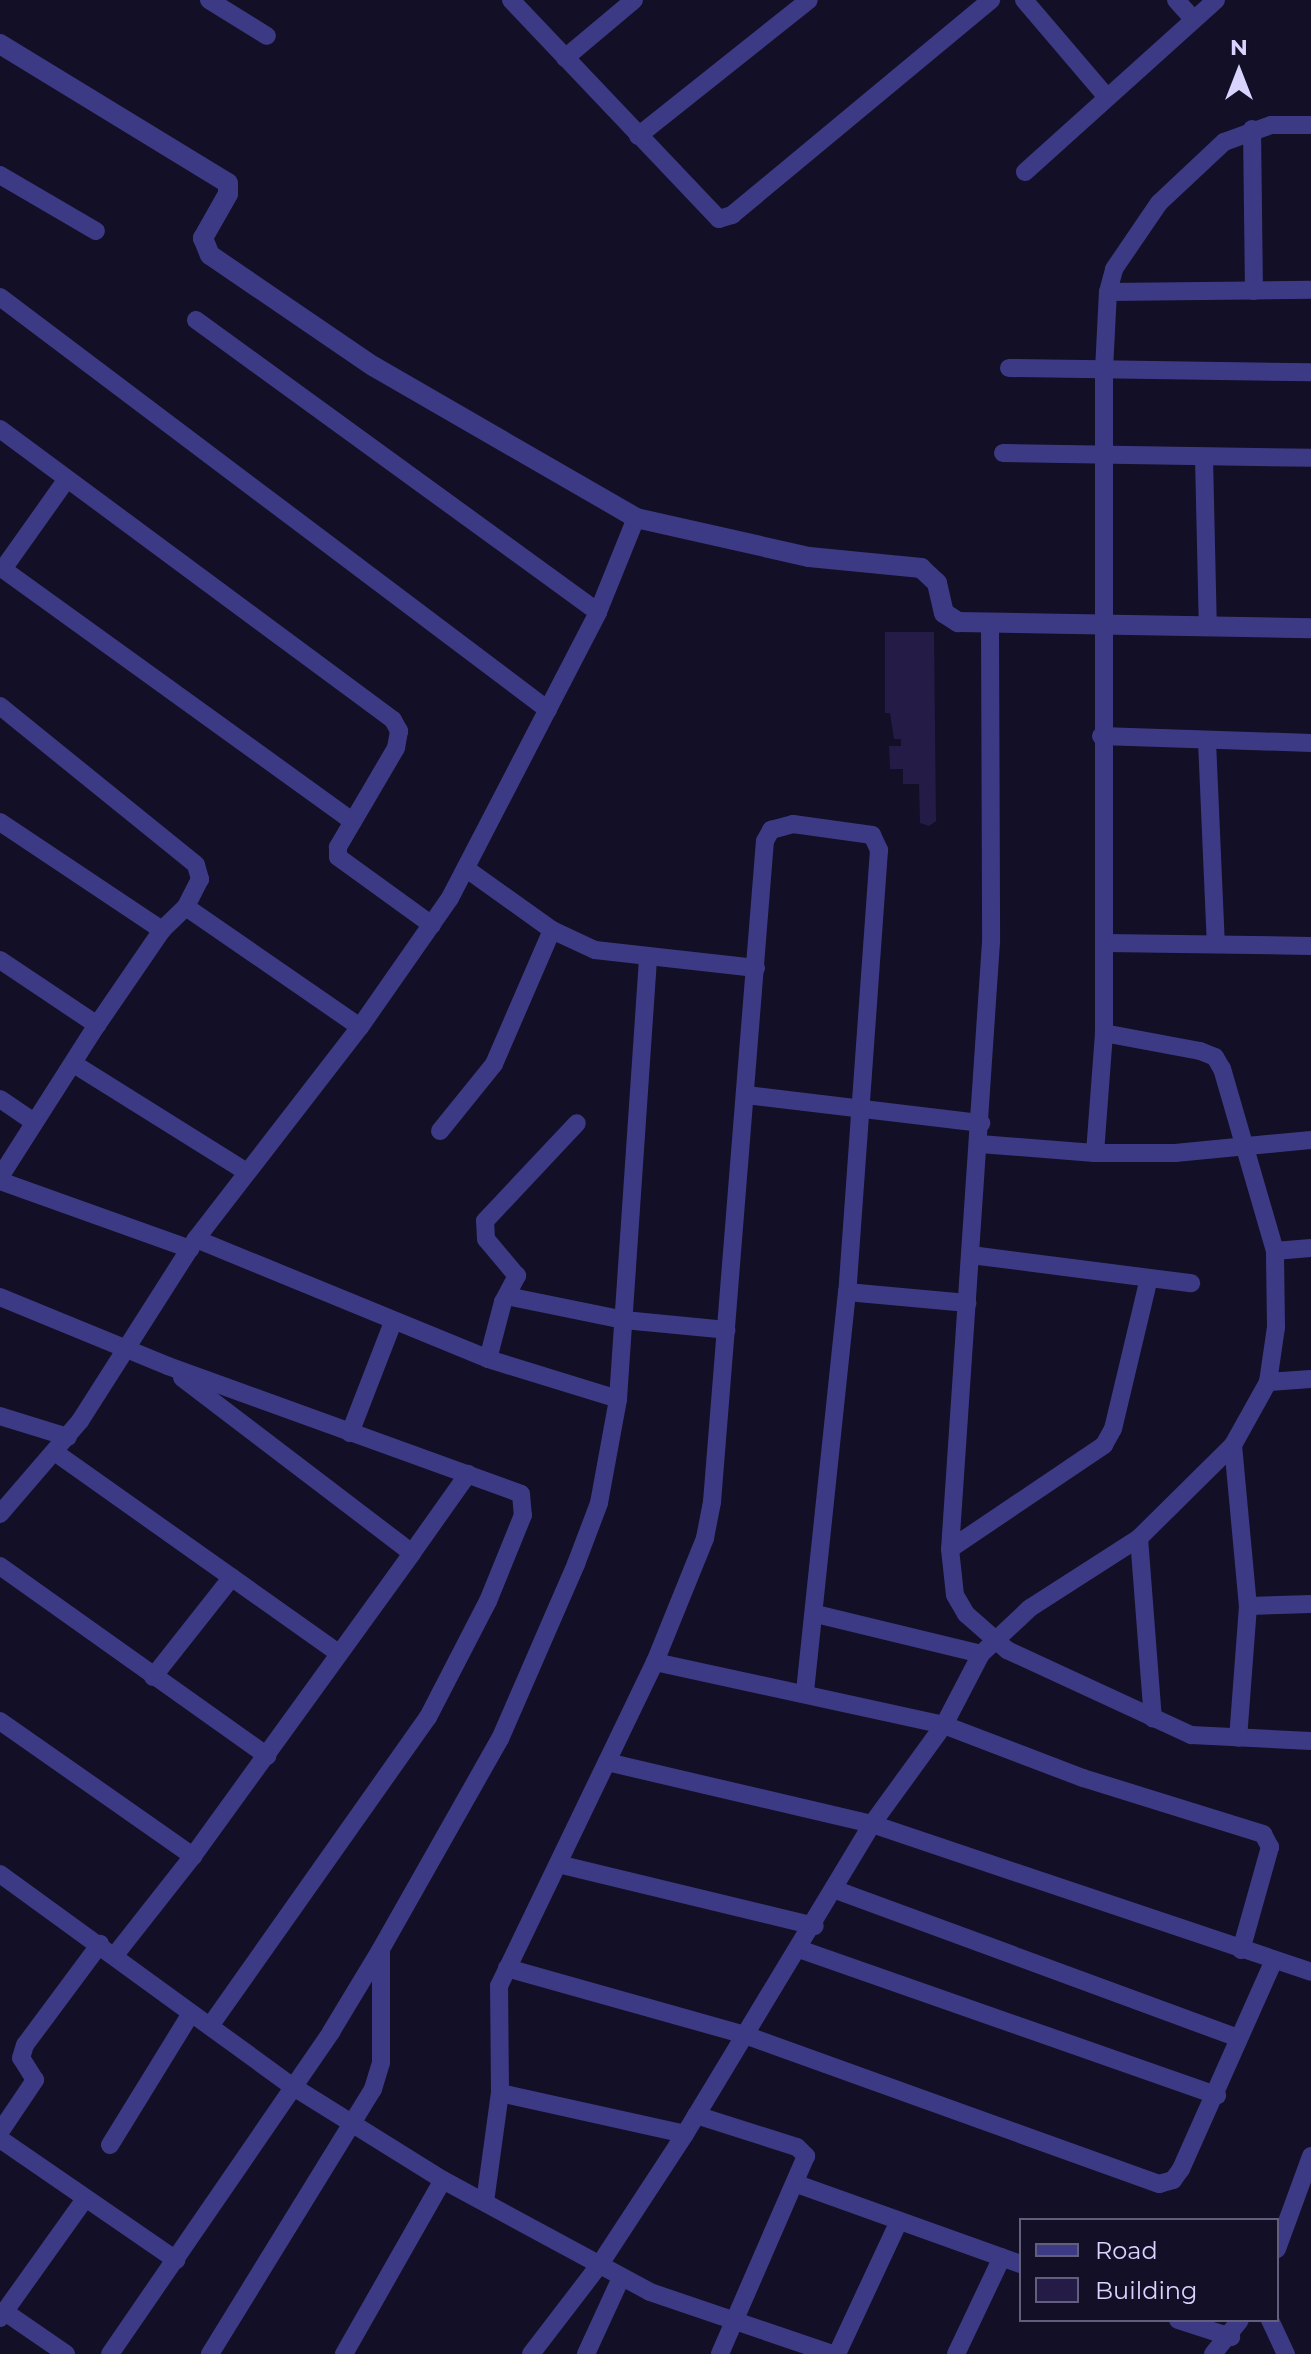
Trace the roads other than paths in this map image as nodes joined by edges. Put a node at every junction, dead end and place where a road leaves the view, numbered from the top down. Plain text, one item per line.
1 (209, 0) edge
2 (511, 0) edge
3 (634, 0) edge
4 (809, 0) edge
5 (991, 0) edge
6 (1024, 0) edge
7 (1176, 0) edge
8 (1216, 0) edge
9 (1193, 19) junction
10 (267, 36) dead end
11 (0, 44) edge
12 (565, 58) junction
13 (1106, 96) junction
14 (1311, 125) edge
15 (1252, 129) junction
16 (638, 136) junction
17 (1025, 172) dead end
18 (0, 175) edge
19 (96, 231) dead end
20 (1311, 290) edge
21 (1254, 291) junction
22 (1108, 292) junction
23 (0, 297) edge
24 (196, 320) dead end
25 (1009, 368) dead end
26 (1104, 370) junction
27 (1311, 372) edge
28 (0, 429) edge
29 (1003, 453) dead end
30 (1103, 456) junction
31 (1204, 457) junction
32 (1311, 458) edge
33 (67, 479) junction
34 (636, 518) junction
35 (2, 568) edge
36 (598, 612) junction
37 (990, 624) junction
38 (1102, 626) junction
39 (1208, 627) junction
40 (1311, 628) edge
41 (0, 706) edge
42 (548, 710) junction
43 (1101, 736) junction
44 (1207, 741) junction
45 (1311, 743) edge
46 (0, 822) edge
47 (353, 822) junction
48 (468, 870) junction
49 (186, 907) junction
50 (432, 925) junction
51 (162, 930) junction
52 (552, 930) junction
53 (1105, 943) junction
54 (1216, 944) junction
55 (1311, 946) edge
56 (648, 958) junction
57 (0, 960) edge
58 (756, 968) junction
59 (97, 1025) junction
60 (360, 1027) junction
61 (1104, 1033) junction
62 (74, 1064) junction
63 (746, 1095) junction
64 (0, 1099) edge
65 (860, 1110) junction
66 (34, 1122) junction
67 (577, 1123) dead end
68 (981, 1123) junction
69 (440, 1131) dead end
70 (1311, 1140) edge
71 (1245, 1142) junction
72 (980, 1144) junction
73 (1095, 1153) junction
74 (245, 1171) junction
75 (0, 1179) edge
76 (193, 1244) junction
77 (1311, 1248) edge
78 (1275, 1251) junction
79 (971, 1255) junction
80 (1149, 1278) junction
81 (1191, 1283) dead end
82 (847, 1292) junction
83 (507, 1296) junction
84 (0, 1297) edge
85 (968, 1303) junction
86 (624, 1320) junction
87 (393, 1322) junction
88 (727, 1330) junction
89 (127, 1346) junction
90 (488, 1359) junction
91 (168, 1366) junction
92 (1311, 1379) edge
93 (1268, 1382) junction
94 (618, 1399) junction
95 (0, 1416) edge
96 (350, 1433) junction
97 (68, 1437) junction
98 (1233, 1445) junction
99 (56, 1453) junction
100 (468, 1474) junction
101 (0, 1514) edge
102 (1139, 1538) junction
103 (950, 1549) junction
104 (412, 1553) junction
105 (0, 1566) edge
106 (232, 1577) junction
107 (1311, 1604) edge
108 (1248, 1606) junction
109 (816, 1614) junction
110 (987, 1647) junction
111 (337, 1652) junction
112 (655, 1662) junction
113 (153, 1677) junction
114 (805, 1691) junction
115 (1153, 1718) junction
116 (0, 1721) edge
117 (944, 1725) junction
118 (1238, 1738) junction
119 (1311, 1741) edge
120 (267, 1756) junction
121 (607, 1762) junction
122 (872, 1824) junction
123 (193, 1856) junction
124 (558, 1864) junction
125 (0, 1874) edge
126 (836, 1890) junction
127 (815, 1926) junction
128 (108, 1949) junction
129 (381, 1949) junction
130 (799, 1949) junction
131 (1241, 1950) junction
132 (1273, 1962) junction
133 (507, 1968) junction
134 (1311, 1972) edge
135 (190, 2015) junction
136 (210, 2026) junction
137 (745, 2035) junction
138 (1239, 2038) junction
139 (292, 2086) junction
140 (500, 2093) junction
141 (1217, 2095) junction
142 (696, 2115) junction
143 (350, 2126) junction
144 (0, 2132) edge
145 (685, 2134) junction
146 (0, 2139) edge
147 (110, 2145) dead end
148 (1311, 2156) edge
149 (443, 2180) junction
150 (797, 2184) junction
151 (85, 2199) junction
152 (485, 2202) junction
153 (899, 2221) junction
154 (1279, 2244) edge
155 (1002, 2257) junction
156 (176, 2260) junction
157 (1019, 2263) edge
158 (600, 2264) junction
159 (621, 2278) junction
160 (2, 2315) edge
161 (731, 2321) junction
162 (1184, 2322) edge
163 (1239, 2322) edge
164 (1271, 2322) edge
165 (1231, 2337) junction
166 (66, 2354) edge
167 (110, 2354) edge
168 (210, 2354) edge
169 (344, 2354) edge
170 (531, 2354) edge
171 (586, 2354) edge
172 (720, 2354) edge
173 (834, 2354) edge
174 (956, 2354) edge
175 (1213, 2354) edge
176 (1286, 2354) edge

1 - 10 street
2 - 12 street
3 - 12 street
4 - 16 street
5 - 16 street
6 - 13 street
7 - 9 street
8 - 9 street
9 - 13 street
11 - 34 street
12 - 16 street
13 - 17 street
14 - 15 street
15 - 21 street
15 - 22 street
18 - 19 street
20 - 21 street
21 - 22 street
22 - 26 street
23 - 42 street
24 - 36 street
25 - 26 street
26 - 27 street
26 - 30 street
28 - 33 street
29 - 30 street
30 - 31 street
30 - 38 street
31 - 32 street
31 - 39 street
33 - 35 street
33 - 47 street
34 - 36 street
34 - 37 street
35 - 47 street
36 - 42 street
37 - 38 street
37 - 68 street
38 - 39 street
38 - 43 street
39 - 40 street
41 - 49 street
42 - 48 street
43 - 44 street
43 - 53 street
44 - 45 street
44 - 54 street
46 - 51 street
47 - 50 street
48 - 50 street
48 - 52 street
49 - 51 street
49 - 60 street
50 - 60 street
51 - 59 street
52 - 56 street
52 - 69 street
53 - 54 street
53 - 61 street
54 - 55 street
56 - 58 street
56 - 86 street
57 - 59 street
58 - 63 street
58 - 65 street
59 - 62 street
60 - 74 street
61 - 71 street
61 - 73 street
62 - 66 street
62 - 74 street
63 - 65 street
63 - 88 street
64 - 66 street
65 - 68 street
65 - 82 street
66 - 75 street
67 - 83 street
68 - 72 street
70 - 71 street
71 - 73 street
71 - 78 street
72 - 73 street
72 - 79 street
74 - 76 street
75 - 76 street
76 - 87 street
76 - 89 street
77 - 78 street
78 - 93 street
79 - 80 street
79 - 85 street
80 - 81 street
80 - 103 street
82 - 85 street
82 - 109 street
83 - 86 street
83 - 90 street
84 - 89 street
85 - 103 street
86 - 88 street
86 - 94 street
87 - 90 street
87 - 96 street
88 - 112 street
89 - 91 street
89 - 97 street
90 - 94 street
91 - 96 street
91 - 104 street
92 - 93 street
93 - 98 street
94 - 129 street
95 - 97 street
96 - 100 street
97 - 99 street
98 - 102 street
98 - 108 street
99 - 101 street
99 - 106 street
100 - 104 street
100 - 136 street
102 - 110 street
102 - 115 street
103 - 110 street
104 - 111 street
105 - 113 street
106 - 111 street
106 - 113 street
107 - 108 street
108 - 118 street
109 - 110 street
109 - 114 street
110 - 115 street
110 - 117 street
111 - 120 street
112 - 114 street
112 - 121 street
113 - 120 street
114 - 117 street
115 - 118 street
116 - 123 street
117 - 122 street
117 - 131 street
118 - 119 street
120 - 123 street
121 - 122 street
121 - 124 street
122 - 126 street
122 - 131 street
123 - 128 street
124 - 127 street
124 - 133 street
125 - 128 street
126 - 127 street
126 - 138 street
127 - 130 street
128 - 135 street
128 - 144 street
129 - 139 street
129 - 143 street
130 - 137 street
130 - 141 street
131 - 132 street
132 - 134 street
132 - 138 street
133 - 137 street
133 - 140 street
135 - 136 street
135 - 147 street
136 - 139 street
137 - 141 street
137 - 142 street
138 - 141 street
139 - 143 street
139 - 156 street
140 - 145 street
140 - 152 street
142 - 145 street
142 - 150 street
143 - 149 street
143 - 168 street
145 - 158 street
146 - 151 street
148 - 154 street
149 - 152 street
149 - 169 street
150 - 153 street
150 - 161 street
151 - 156 street
151 - 160 street
152 - 158 street
153 - 155 street
153 - 173 street
155 - 157 street
155 - 174 street
156 - 167 street
158 - 159 street
158 - 170 street
159 - 161 street
159 - 171 street
160 - 166 street
161 - 172 street
161 - 173 street
162 - 165 street
163 - 165 street
164 - 176 street
165 - 175 street

